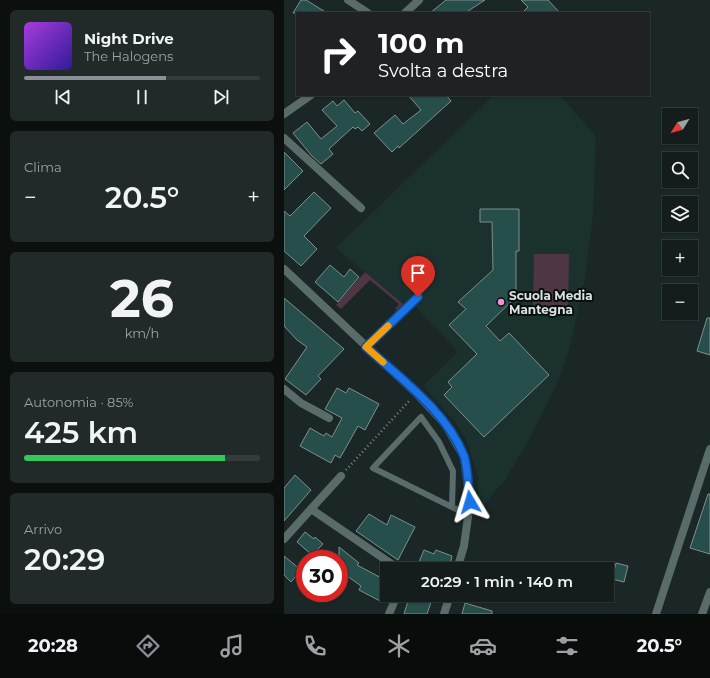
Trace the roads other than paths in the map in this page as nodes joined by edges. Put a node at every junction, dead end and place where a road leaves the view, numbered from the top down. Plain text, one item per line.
1 (348, 0) edge
2 (419, 0) edge
3 (366, 12) edge
4 (406, 12) edge
5 (310, 96) edge
6 (284, 114) edge
7 (284, 138) edge
8 (360, 208) dead end
9 (284, 270) edge
10 (418, 297) dead end
11 (366, 347) junction
12 (284, 389) edge
13 (328, 418) dead end
14 (710, 448) edge
15 (341, 476) road end
16 (452, 507) junction
17 (312, 509) junction
18 (468, 515) junction
19 (284, 539) edge
20 (390, 562) edge
21 (460, 562) edge
22 (710, 592) edge
23 (395, 602) edge
24 (448, 602) edge
25 (389, 614) edge
26 (444, 614) edge
27 (656, 614) edge
28 (702, 614) edge

1 - 3 street
2 - 4 street
5 - 6 street
7 - 8 street
9 - 11 street
10 - 11 street
11 - 18 street
12 - 13 street
14 - 27 street
15 - 17 street
16 - 16 lane
16 - 18 lane
17 - 19 street
17 - 20 street
18 - 21 street
22 - 28 street
23 - 25 street
24 - 26 street

